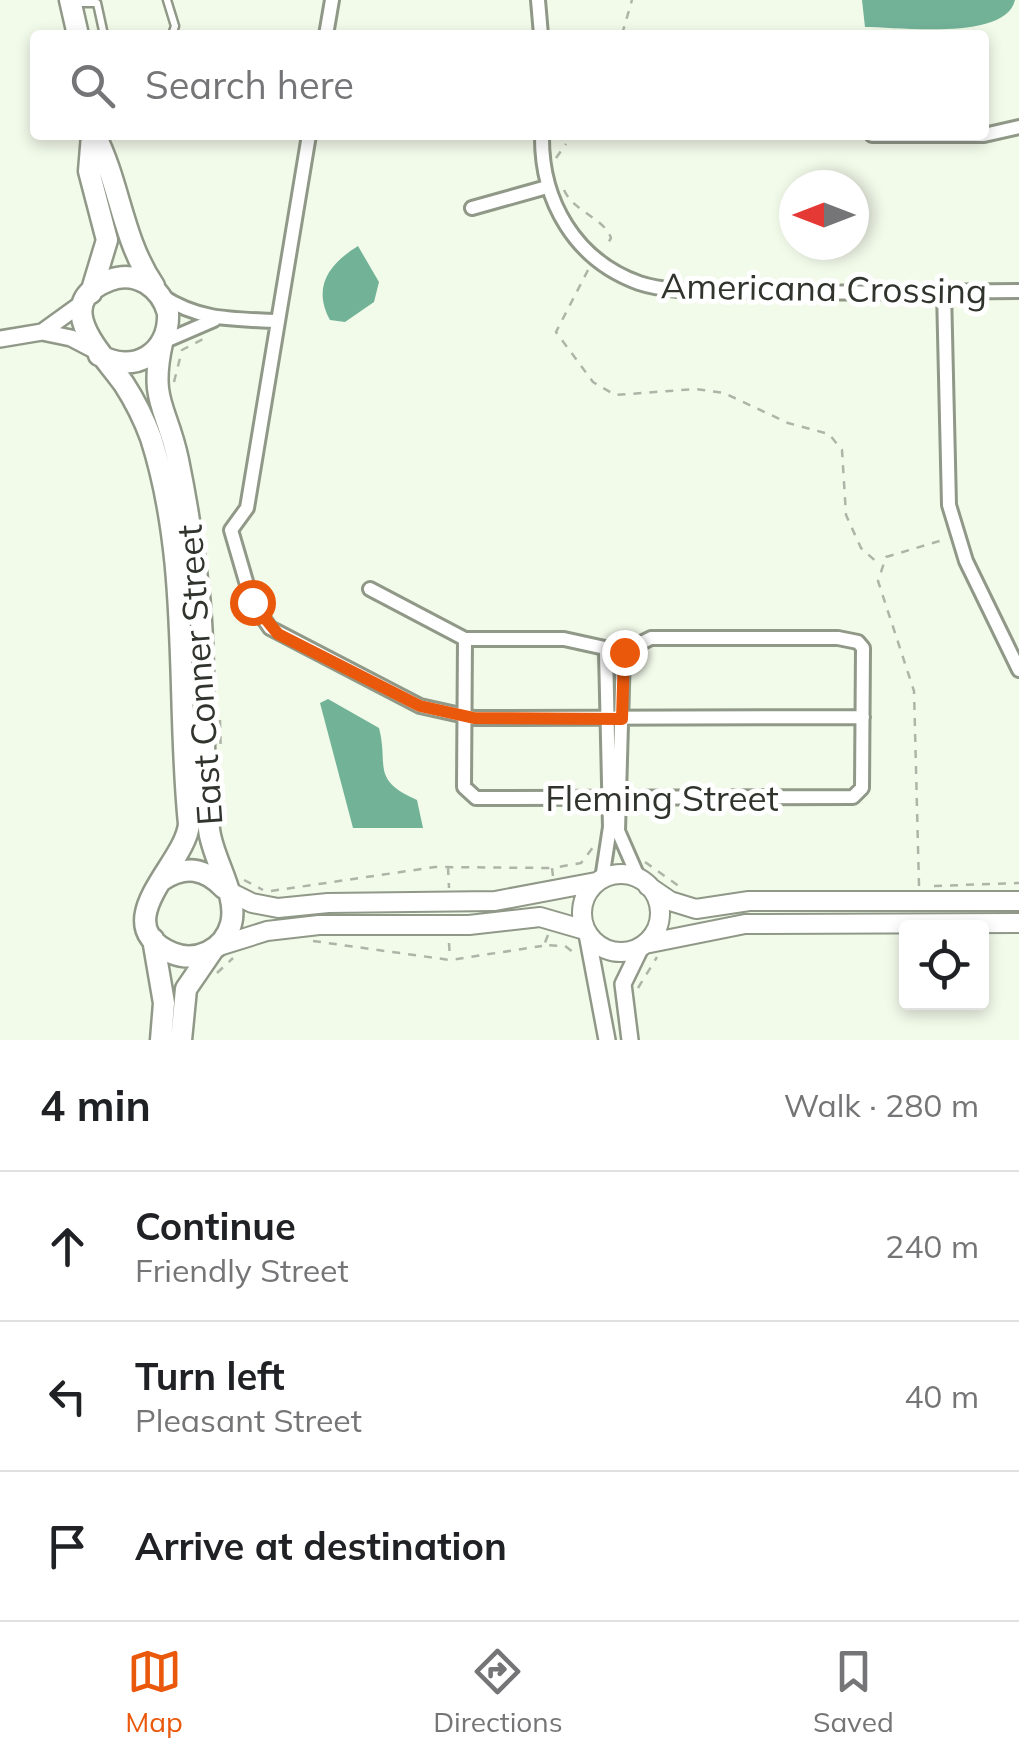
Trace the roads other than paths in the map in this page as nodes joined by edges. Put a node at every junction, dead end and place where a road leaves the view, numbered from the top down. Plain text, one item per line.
1 (167, 0) edge
2 (332, 0) edge
3 (538, 0) edge
4 (70, 2) edge
5 (77, 30) edge
6 (103, 30) edge
7 (174, 30) edge
8 (327, 30) edge
9 (541, 30) edge
10 (1019, 127) edge
11 (989, 134) edge
12 (93, 140) edge
13 (97, 140) edge
14 (308, 140) edge
15 (543, 140) edge
16 (554, 185) junction
17 (472, 208) dead end
18 (944, 291) junction
19 (1019, 291) edge
20 (159, 293) junction
21 (89, 298) junction
22 (214, 320) junction
23 (278, 321) junction
24 (42, 332) junction
25 (0, 338) edge
26 (162, 343) junction
27 (97, 352) junction
28 (370, 589) dead end
29 (465, 639) junction
30 (606, 651) junction
31 (624, 652) junction
32 (1019, 670) edge
33 (465, 716) junction
34 (863, 717) junction
35 (606, 719) junction
36 (622, 719) junction
37 (614, 799) junction
38 (599, 881) junction
39 (160, 882) junction
40 (644, 882) junction
41 (230, 885) junction
42 (1019, 900) edge
43 (1019, 923) edge
44 (586, 932) junction
45 (153, 938) junction
46 (643, 945) junction
47 (214, 948) junction
48 (161, 1040) edge
49 (181, 1040) edge
50 (607, 1040) edge
51 (630, 1040) edge

1 - 7 lane
2 - 8 street
3 - 9 street
4 - 5 main road
4 - 6 lane
10 - 11 street
12 - 21 main road
13 - 20 main road
14 - 23 street, East Conner Street
15 - 16 street, Americana Crossing
16 - 17 street
16 - 18 street, Americana Crossing
18 - 19 street, Americana Crossing
18 - 32 street
20 - 21 main road
20 - 22 street
20 - 26 main road
21 - 24 street
21 - 27 main road
22 - 23 street
22 - 26 street
23 - 33 street, East Conner Street
24 - 25 street
24 - 27 street
26 - 27 main road
26 - 41 main road, East Conner Street
27 - 39 main road, East Conner Street
28 - 29 street
29 - 30 street
29 - 33 street
30 - 31 street
30 - 35 street
31 - 34 street
31 - 36 street
33 - 35 street
33 - 37 street, Fleming Street
34 - 36 street
34 - 37 street, Fleming Street
35 - 36 street
35 - 37 street
36 - 37 street
37 - 38 street
37 - 40 street
38 - 40 main road
38 - 41 main road
38 - 44 main road
39 - 41 main road
39 - 45 main road
40 - 42 main road
40 - 46 main road
41 - 47 main road
43 - 46 main road
44 - 46 main road
44 - 47 main road
44 - 50 street
45 - 47 main road
45 - 48 main road
46 - 51 street
47 - 49 main road

